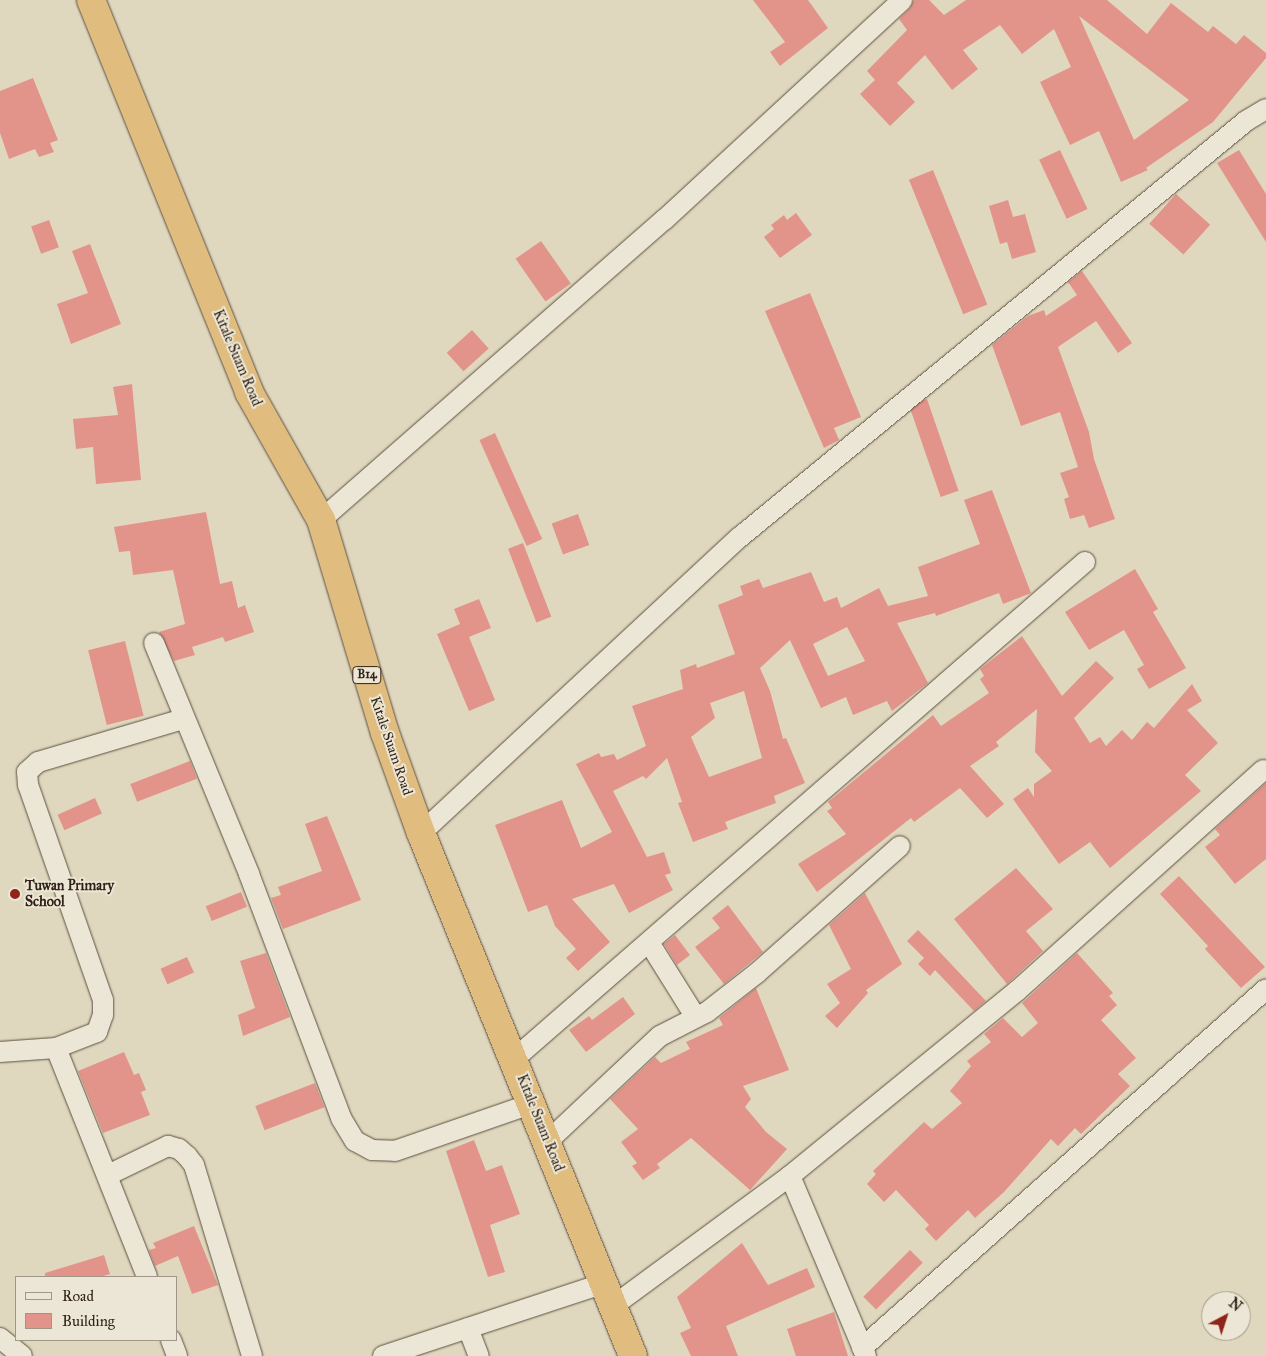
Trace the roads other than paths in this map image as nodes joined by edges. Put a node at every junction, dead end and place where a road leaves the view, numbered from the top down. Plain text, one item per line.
1 (91, 0) edge
2 (902, 0) edge
3 (1266, 109) edge
4 (321, 520) junction
5 (1085, 562) dead end
6 (154, 643) dead end
7 (183, 719) junction
8 (1263, 770) dead end
9 (421, 833) junction
10 (900, 846) dead end
11 (650, 944) junction
12 (1266, 989) edge
13 (695, 1016) junction
14 (56, 1048) junction
15 (0, 1052) edge
16 (514, 1059) junction
17 (531, 1104) junction
18 (547, 1142) junction
19 (108, 1175) junction
20 (790, 1176) junction
21 (147, 1276) edge
22 (608, 1296) junction
23 (468, 1328) junction
24 (0, 1338) edge
25 (170, 1341) edge
26 (864, 1352) edge
27 (22, 1356) edge
28 (177, 1356) edge
29 (252, 1356) edge
30 (383, 1356) edge
31 (479, 1356) edge
32 (632, 1356) edge

1 - 4 highway, Kitale Suam Road / B14
2 - 4 street
3 - 9 street
4 - 9 highway, Kitale Suam Road / B14
5 - 11 street
6 - 7 street
7 - 14 street
7 - 17 street
8 - 20 street
9 - 16 highway, Kitale Suam Road / B14
10 - 13 street
11 - 13 street
11 - 16 street
12 - 26 street
13 - 18 street
14 - 15 street
14 - 19 street
16 - 17 highway, Kitale Suam Road / B14
17 - 18 highway, Kitale Suam Road / B14
18 - 22 highway, Kitale Suam Road / B14
19 - 21 street
19 - 29 street
20 - 22 street
20 - 26 street
22 - 23 street
22 - 32 highway, Kitale Suam Road / B14
23 - 30 street
23 - 31 street
24 - 27 street
25 - 28 street

